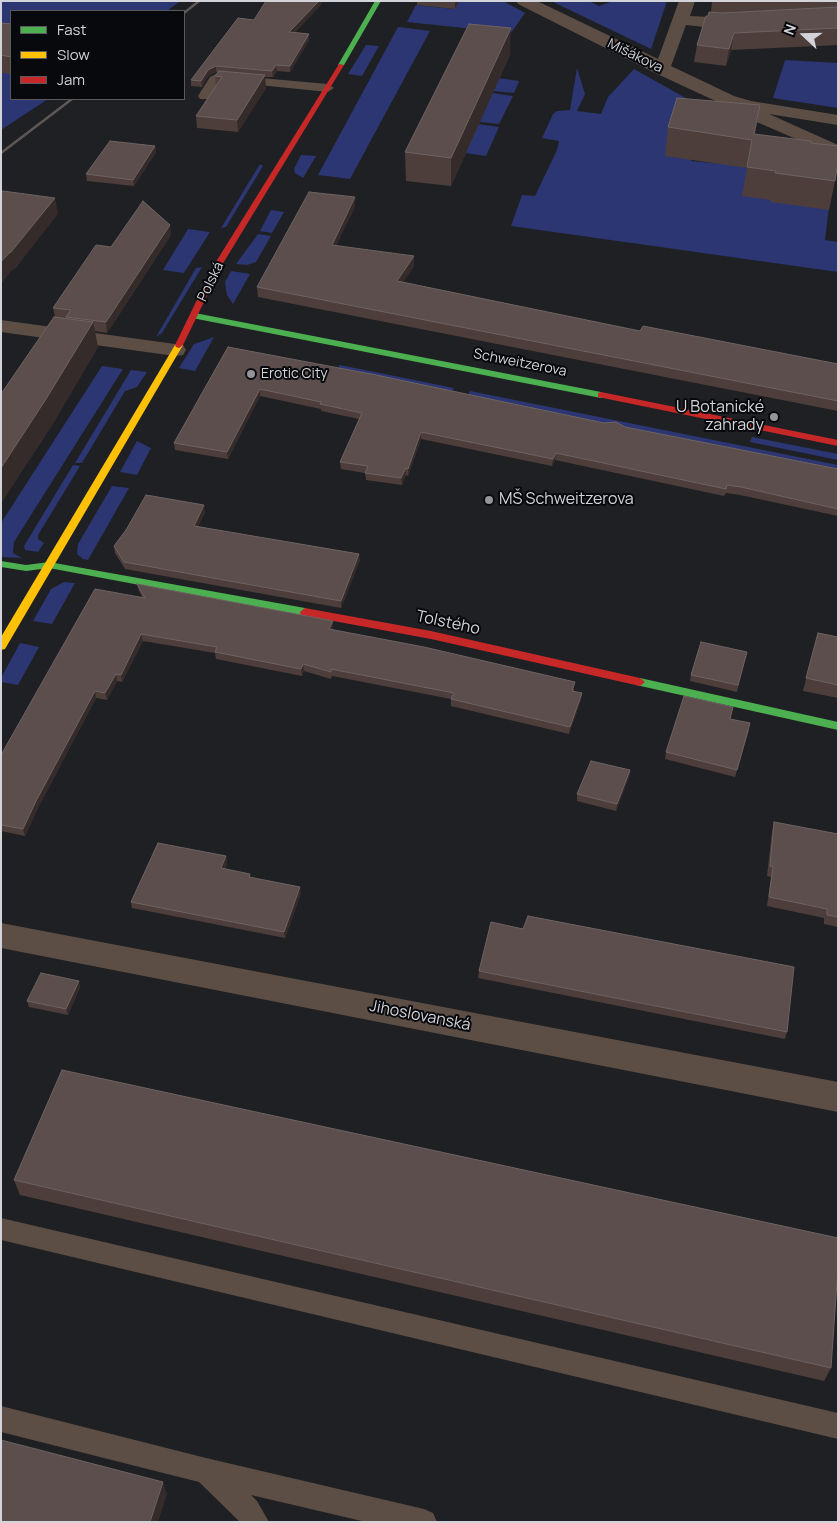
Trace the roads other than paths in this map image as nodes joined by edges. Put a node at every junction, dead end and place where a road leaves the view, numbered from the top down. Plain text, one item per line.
1 (378, 1) edge
2 (524, 1) edge
3 (687, 1) edge
4 (682, 20) junction
5 (759, 21) edge
6 (659, 68) junction
7 (328, 88) junction
8 (204, 96) dead end
9 (749, 106) junction
10 (838, 120) edge
11 (838, 152) edge
12 (195, 316) junction
13 (1, 326) edge
14 (175, 350) junction
15 (838, 443) edge
16 (1, 564) edge
17 (49, 565) junction
18 (1, 646) edge
19 (838, 726) edge
20 (1, 935) edge
21 (838, 1097) edge
22 (1, 1229) edge
23 (1, 1419) edge
24 (838, 1426) edge
25 (206, 1471) junction
26 (256, 1522) edge
27 (424, 1522) edge

1 - 7 street, Polská
2 - 6 street, Mišákova
3 - 4 street
4 - 5 street
4 - 6 street
6 - 9 street, Mišákova
7 - 8 lane
7 - 12 street, Polská
9 - 10 street, Mišákova
9 - 11 street, Mišákova
12 - 14 street, Polská
12 - 15 street, Schweitzerova
13 - 14 street
14 - 17 street, Polská
16 - 17 street
17 - 18 street, Polská
17 - 19 street, Tolstého
20 - 21 street, Jihoslovanská
22 - 24 lane
23 - 25 lane
25 - 26 lane
25 - 27 lane

